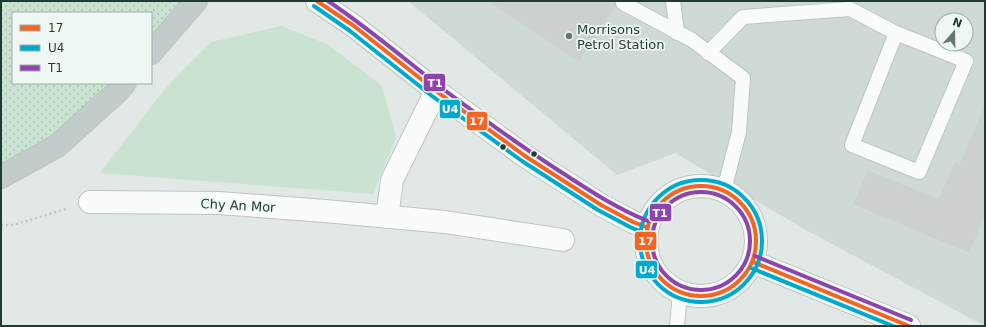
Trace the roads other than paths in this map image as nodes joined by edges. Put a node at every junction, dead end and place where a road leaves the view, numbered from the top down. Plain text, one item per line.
1 (196, 1) edge
2 (317, 1) edge
3 (339, 1) edge
4 (673, 1) edge
5 (623, 3) dead end
6 (354, 26) junction
7 (896, 32) junction
8 (677, 33) junction
9 (152, 52) edge
10 (708, 53) junction
11 (124, 84) edge
12 (436, 91) junction
13 (1, 177) edge
14 (724, 190) junction
15 (90, 202) road end
16 (387, 217) junction
17 (646, 227) junction
18 (562, 240) dead end
19 (753, 262) junction
20 (680, 293) junction
21 (677, 326) edge
22 (909, 326) edge

1 - 9 highway
2 - 6 street
3 - 6 street
4 - 8 lane
5 - 8 lane
6 - 12 street
7 - 7 lane
7 - 10 lane
8 - 10 lane
10 - 14 lane
11 - 13 highway
12 - 16 street
12 - 17 street
14 - 17 street
14 - 19 street
15 - 16 street, Chy An Mor
16 - 18 street, Chy An Mor
17 - 20 street
19 - 20 street
19 - 22 street
20 - 21 lane

